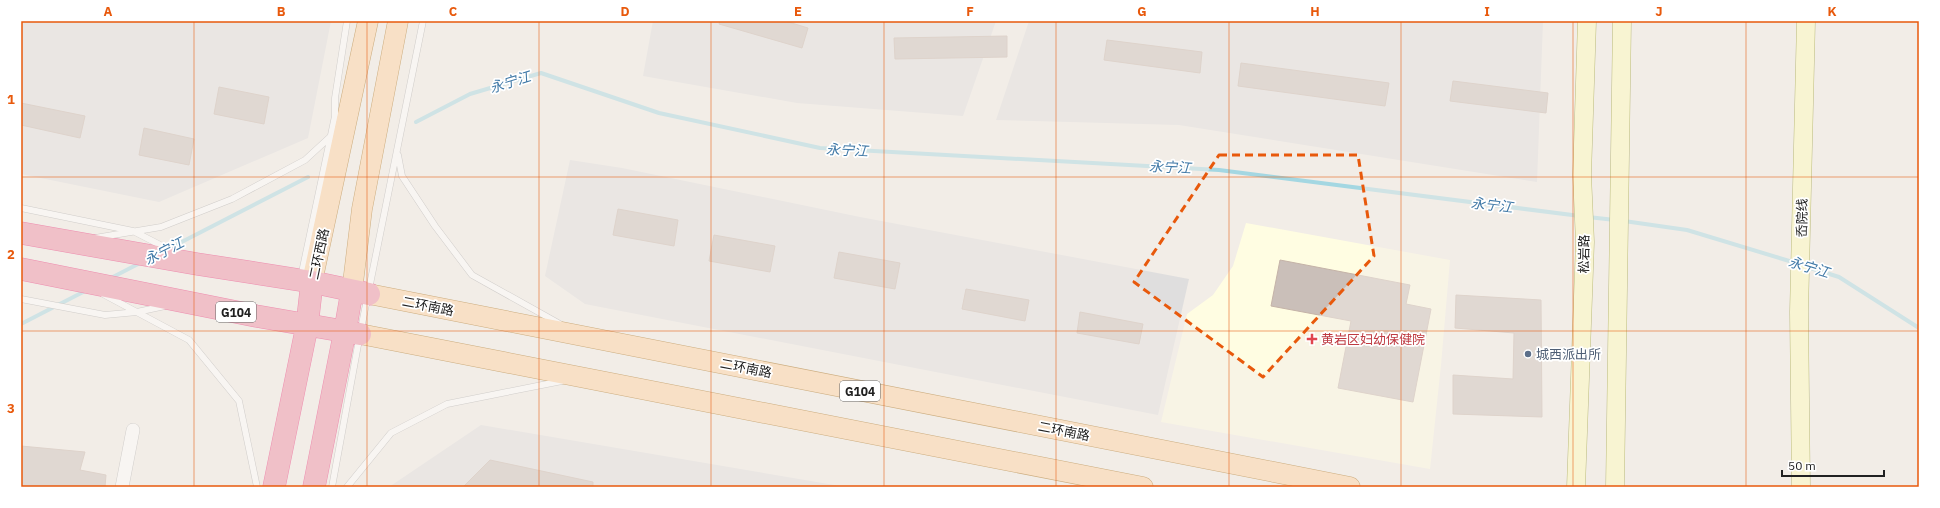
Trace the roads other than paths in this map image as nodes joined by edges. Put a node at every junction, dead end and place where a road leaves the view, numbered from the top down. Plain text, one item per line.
1 (347, 21) edge
2 (368, 21) edge
3 (398, 21) edge
4 (424, 21) edge
5 (1587, 21) edge
6 (1622, 21) edge
7 (1806, 21) edge
8 (330, 137) junction
9 (397, 153) junction
10 (21, 208) edge
11 (133, 231) junction
12 (21, 233) edge
13 (73, 242) junction
14 (161, 253) junction
15 (21, 269) edge
16 (307, 281) junction
17 (90, 284) junction
18 (360, 293) junction
19 (21, 299) edge
20 (188, 302) junction
21 (136, 312) junction
22 (307, 326) junction
23 (353, 333) junction
24 (582, 336) junction
25 (579, 377) junction
26 (133, 430) dead end
27 (122, 487) edge
28 (257, 487) edge
29 (274, 487) edge
30 (314, 487) edge
31 (332, 487) edge
32 (347, 487) edge
33 (1143, 487) edge
34 (1350, 487) edge
35 (1576, 487) edge
36 (1616, 487) edge
37 (1801, 487) edge

1 - 8 lane
2 - 16 main road, 二环西路
3 - 18 main road
4 - 9 lane
5 - 35 main road, 松岩路
6 - 36 main road
7 - 37 main road, 岙院线
8 - 11 lane
8 - 16 lane
9 - 18 lane
9 - 24 lane
10 - 11 lane
11 - 13 lane
11 - 14 lane
12 - 13 highway, 二环南路
13 - 14 highway, 二环南路
14 - 16 highway, 二环南路 / G104
15 - 17 highway
16 - 18 highway, 二环南路 / G104
16 - 22 highway, 二环西路
17 - 20 highway, G104
17 - 21 lane
18 - 23 highway
18 - 24 main road, 二环南路 / G104
19 - 21 lane
20 - 21 lane
20 - 22 highway, G104
21 - 28 lane
22 - 23 highway, G104
22 - 29 highway, 二环西路
23 - 25 main road, G104
23 - 30 highway
23 - 31 lane
24 - 34 main road, 二环南路 / G104
25 - 32 lane
25 - 33 main road, G104
26 - 27 street

